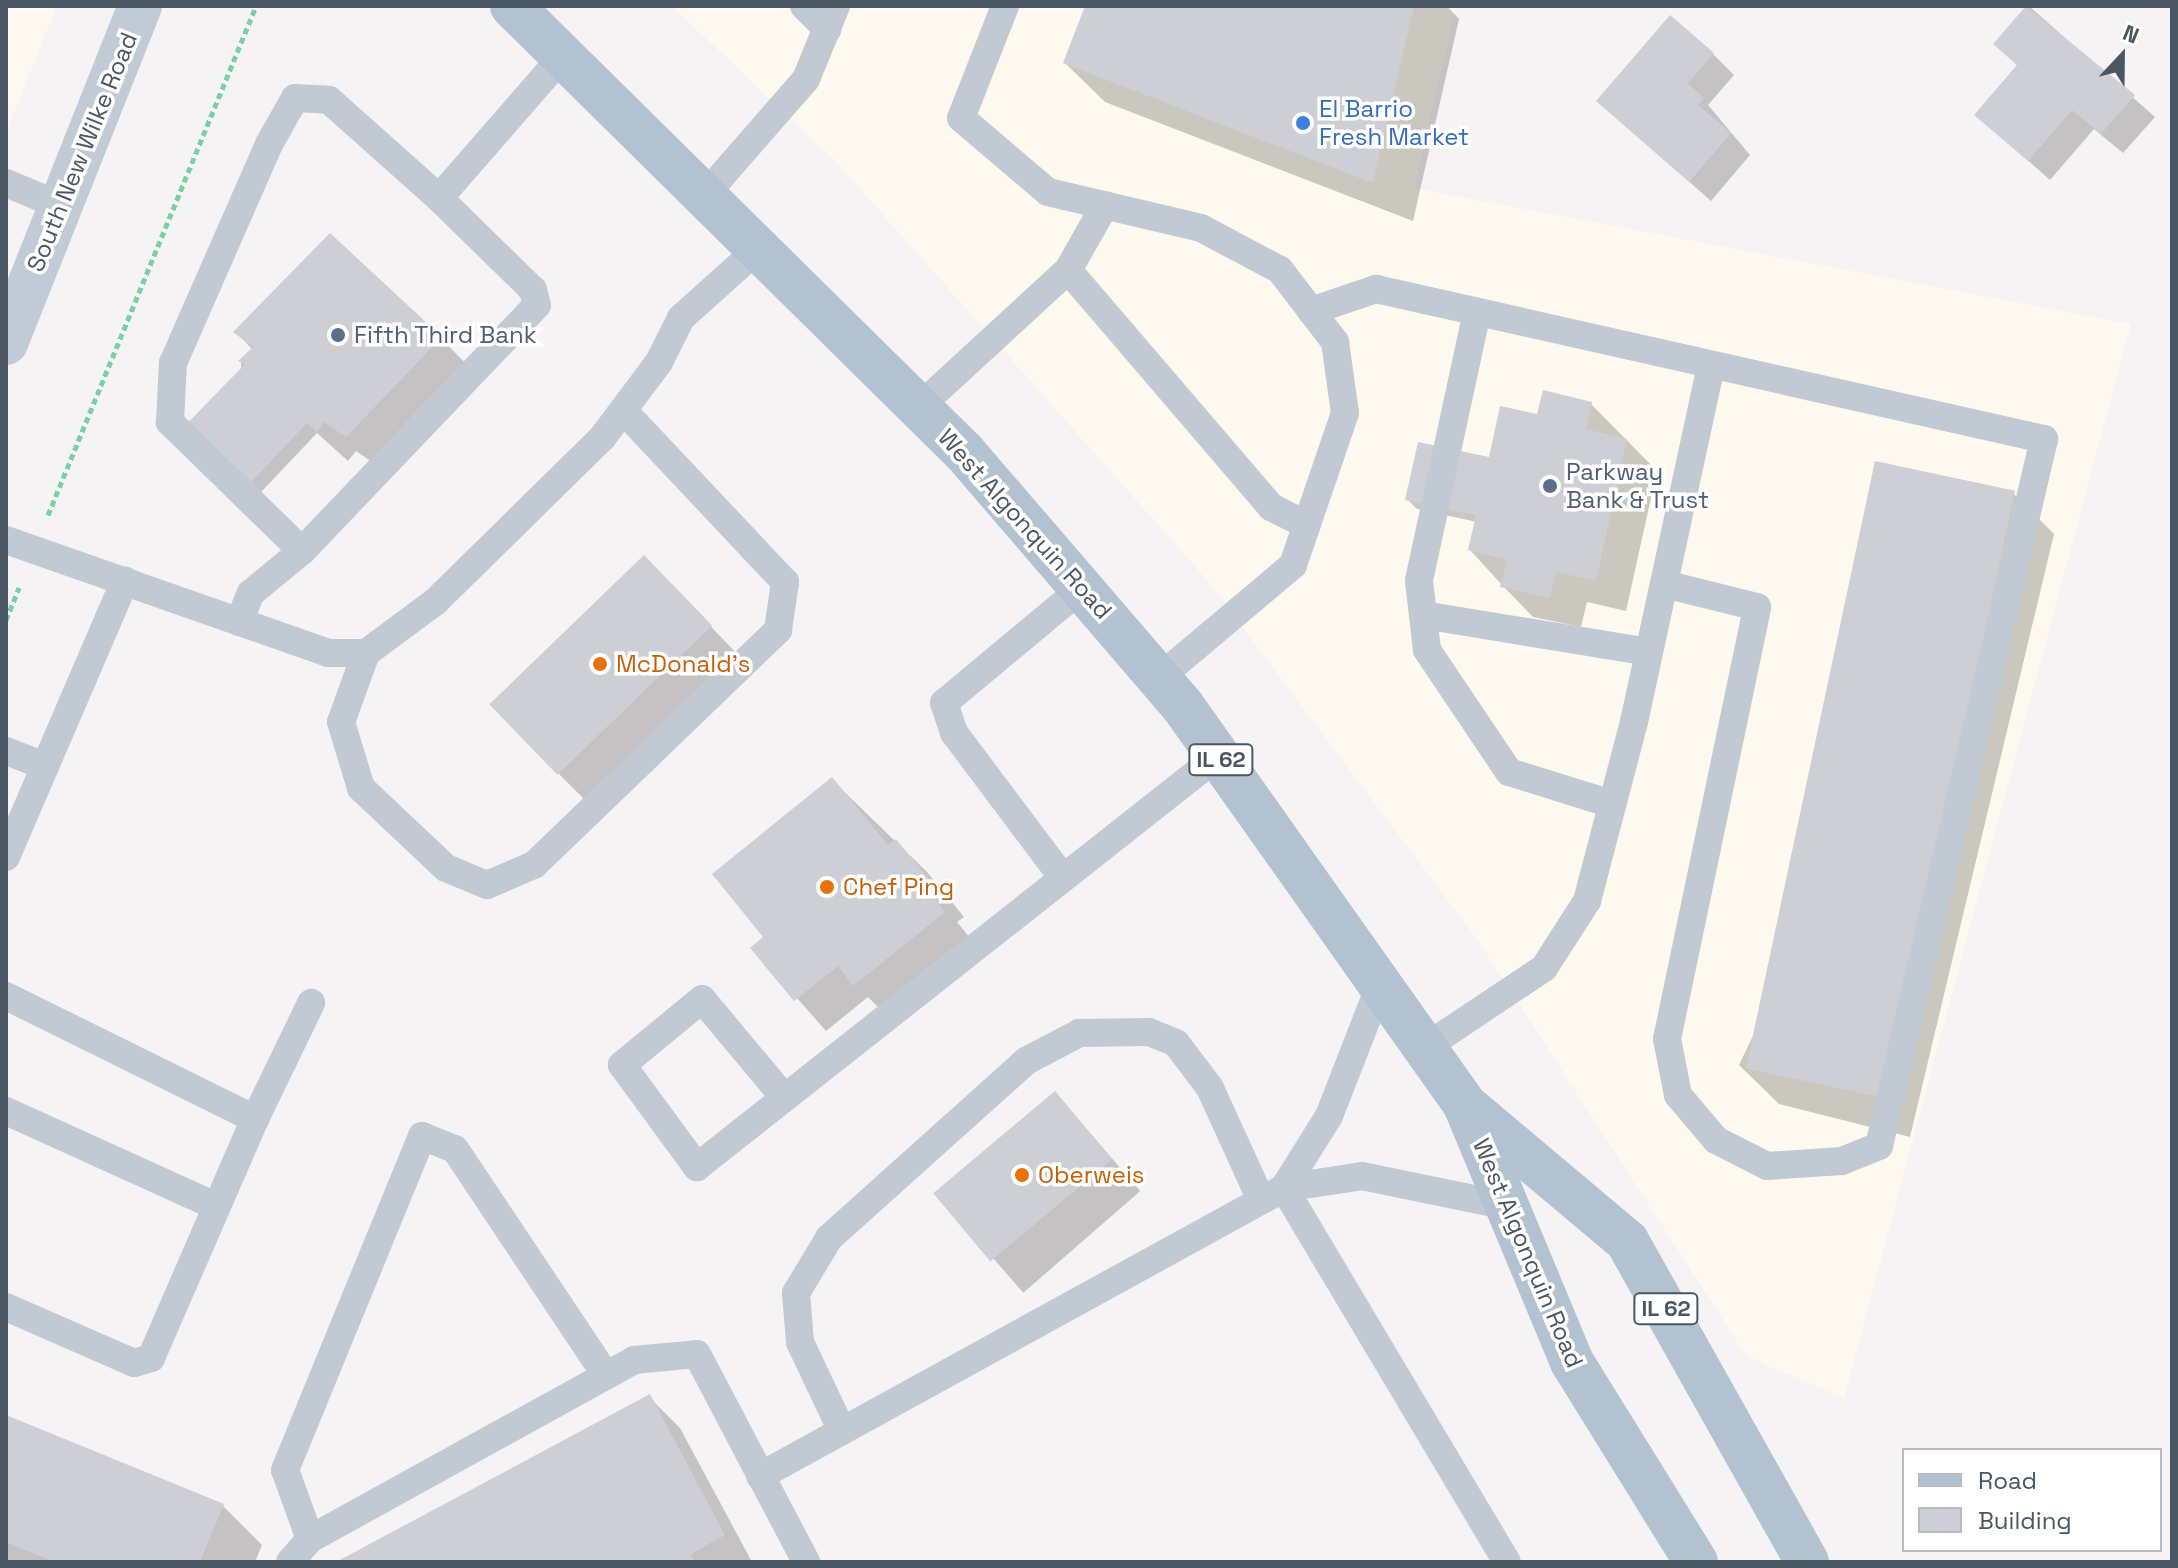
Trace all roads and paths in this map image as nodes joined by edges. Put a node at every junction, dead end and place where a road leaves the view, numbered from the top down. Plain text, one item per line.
1 (140, 6) edge
2 (256, 6) edge
3 (512, 6) edge
4 (804, 6) edge
5 (1005, 6) edge
6 (831, 18) edge
7 (563, 56) junction
8 (6, 183) edge
9 (704, 196) junction
10 (439, 198) junction
11 (1105, 205) junction
12 (61, 206) junction
13 (758, 249) junction
14 (1068, 270) junction
15 (1311, 311) junction
16 (1477, 312) junction
17 (6, 343) edge
18 (1711, 365) junction
19 (919, 407) junction
20 (623, 410) junction
21 (1307, 525) junction
22 (6, 540) edge
23 (34, 550) junction
24 (302, 551) junction
25 (125, 581) junction
26 (1664, 584) junction
27 (1082, 588) junction
28 (1423, 615) junction
29 (6, 620) edge
30 (239, 622) junction
31 (1649, 652) junction
32 (366, 653) junction
33 (1159, 678) junction
34 (6, 751) edge
35 (1218, 756) junction
36 (45, 766) junction
37 (1612, 804) junction
38 (6, 857) edge
39 (1063, 878) junction
40 (1380, 985) junction
41 (6, 996) edge
42 (311, 1003) dead end
43 (1424, 1048) junction
44 (783, 1096) junction
45 (1465, 1105) junction
46 (6, 1111) edge
47 (255, 1119) junction
48 (1272, 1194) junction
49 (215, 1206) junction
50 (1508, 1206) junction
51 (6, 1307) edge
52 (606, 1375) junction
53 (842, 1431) junction
54 (760, 1476) junction
55 (310, 1539) junction
56 (290, 1562) edge
57 (806, 1562) edge
58 (1507, 1562) edge
59 (1696, 1562) edge
60 (1807, 1562) edge

1 - 12 main road, South New Wilke Road
2 - 23 path
3 - 7 main road, West Algonquin Road / IL 62
4 - 6 lane
5 - 11 lane
6 - 9 lane
7 - 9 main road, West Algonquin Road / IL 62
7 - 10 lane
8 - 12 lane
9 - 13 main road, West Algonquin Road / IL 62
10 - 24 lane
10 - 24 lane
11 - 14 lane
11 - 15 lane
12 - 17 main road, South New Wilke Road
13 - 19 main road, West Algonquin Road / IL 62
13 - 20 lane
14 - 19 lane
14 - 21 lane
15 - 16 lane
15 - 21 lane
16 - 18 lane
16 - 28 lane
18 - 26 lane
18 - 26 lane
19 - 27 main road, West Algonquin Road / IL 62
20 - 32 lane
20 - 32 lane
21 - 33 lane
22 - 23 lane
23 - 25 lane
23 - 29 path
24 - 30 lane
25 - 30 lane
25 - 36 lane
26 - 31 lane
27 - 33 main road, West Algonquin Road / IL 62
27 - 39 lane
28 - 31 lane
28 - 37 lane
30 - 32 lane
31 - 37 lane
33 - 35 main road, West Algonquin Road / IL 62
34 - 36 lane
35 - 39 lane
35 - 40 main road, West Algonquin Road / IL 62
36 - 38 lane
37 - 43 lane
39 - 44 lane
40 - 43 main road, West Algonquin Road / IL 62
40 - 48 lane
41 - 47 lane
42 - 47 lane
43 - 45 main road, West Algonquin Road / IL 62
44 - 44 lane
45 - 50 main road, West Algonquin Road / IL 62
45 - 60 main road, West Algonquin Road / IL 62
46 - 49 lane
47 - 49 lane
48 - 50 lane
48 - 53 lane
48 - 53 lane
48 - 58 lane
49 - 51 lane
50 - 59 main road, West Algonquin Road / IL 62
52 - 54 lane
52 - 55 lane
52 - 55 lane
53 - 54 lane
54 - 57 lane
55 - 56 lane

